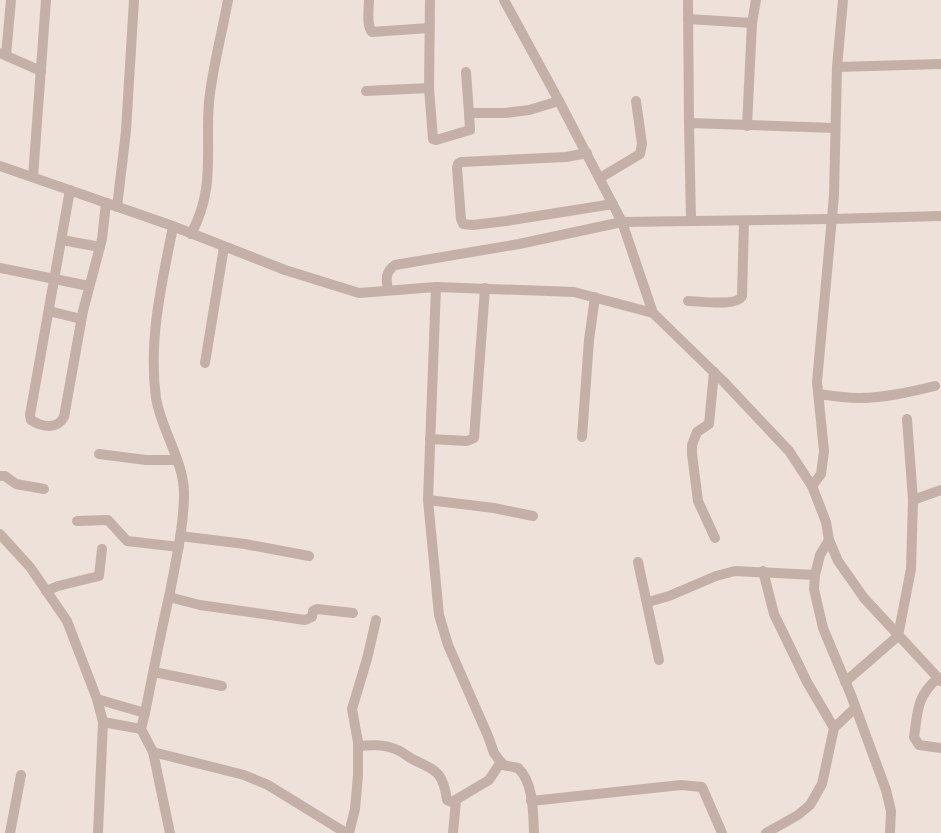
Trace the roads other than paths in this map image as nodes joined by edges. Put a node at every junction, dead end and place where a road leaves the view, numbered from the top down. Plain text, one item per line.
1 (11, 0) edge
2 (46, 0) edge
3 (134, 0) edge
4 (228, 0) edge
5 (369, 0) edge
6 (430, 0) edge
7 (504, 0) edge
8 (688, 0) edge
9 (756, 0) edge
10 (843, 0) edge
11 (688, 19) junction
12 (752, 23) junction
13 (429, 28) junction
14 (3, 54) edge
15 (941, 64) edge
16 (837, 67) junction
17 (41, 71) junction
18 (466, 72) dead end
19 (429, 88) junction
20 (366, 91) dead end
21 (559, 101) junction
22 (636, 101) dead end
23 (469, 114) junction
24 (689, 123) junction
25 (747, 126) junction
26 (835, 128) junction
27 (587, 153) junction
28 (0, 166) edge
29 (33, 177) junction
30 (600, 178) junction
31 (70, 190) junction
32 (106, 203) junction
33 (613, 204) junction
34 (117, 207) junction
35 (941, 216) edge
36 (831, 219) junction
37 (744, 221) junction
38 (622, 222) junction
39 (691, 222) junction
40 (173, 227) junction
41 (191, 234) junction
42 (62, 240) junction
43 (224, 246) junction
44 (100, 247) junction
45 (0, 268) edge
46 (55, 280) junction
47 (387, 282) junction
48 (89, 286) junction
49 (436, 287) junction
50 (485, 288) junction
51 (595, 297) junction
52 (688, 301) dead end
53 (49, 311) junction
54 (653, 313) junction
55 (81, 319) junction
56 (204, 363) dead end
57 (714, 372) junction
58 (935, 386) dead end
59 (819, 394) junction
60 (907, 419) dead end
61 (582, 437) dead end
62 (430, 439) junction
63 (99, 454) dead end
64 (176, 460) junction
65 (0, 476) edge
66 (812, 486) junction
67 (44, 489) dead end
68 (941, 490) edge
69 (428, 500) junction
70 (913, 500) junction
71 (533, 516) dead end
72 (76, 521) dead end
73 (0, 534) edge
74 (180, 536) junction
75 (715, 538) dead end
76 (829, 540) junction
77 (179, 547) junction
78 (102, 549) dead end
79 (308, 556) dead end
80 (638, 562) dead end
81 (763, 571) junction
82 (815, 575) junction
83 (46, 592) junction
84 (169, 597) junction
85 (648, 602) junction
86 (353, 613) dead end
87 (376, 620) dead end
88 (898, 636) junction
89 (659, 660) dead end
90 (154, 672) junction
91 (940, 680) edge
92 (845, 682) junction
93 (222, 686) dead end
94 (97, 699) junction
95 (855, 708) junction
96 (145, 714) junction
97 (103, 722) junction
98 (834, 728) junction
99 (141, 729) junction
100 (358, 746) junction
101 (941, 748) edge
102 (153, 752) junction
103 (501, 762) junction
104 (21, 775) dead end
105 (456, 801) junction
106 (532, 801) junction
107 (10, 833) edge
108 (98, 833) edge
109 (170, 833) edge
110 (346, 833) edge
111 (349, 833) edge
112 (453, 833) edge
113 (534, 833) edge
114 (722, 833) edge
115 (766, 833) edge
116 (890, 833) edge

1 - 14 street
2 - 17 street
3 - 34 street
4 - 41 street
5 - 13 street
6 - 13 street
7 - 21 street
8 - 11 street
9 - 12 street
10 - 16 street
11 - 12 street
11 - 24 street
12 - 25 street
13 - 19 street
14 - 17 street
15 - 16 street
16 - 26 street
17 - 29 street
18 - 23 street
19 - 20 street
19 - 23 street
21 - 23 street
21 - 27 street
22 - 30 street
24 - 25 street
24 - 39 street
25 - 26 street
26 - 36 street
27 - 30 street
27 - 33 street
28 - 29 street
29 - 31 street
30 - 33 street
31 - 32 street
31 - 42 street
32 - 34 street
32 - 44 street
33 - 38 street
34 - 40 street
35 - 36 street
36 - 37 street
36 - 59 street
37 - 39 street
37 - 52 street
38 - 39 street
38 - 47 street
38 - 54 street
40 - 41 street
40 - 64 street
41 - 43 street
42 - 44 street
42 - 46 street
43 - 47 street
43 - 56 street
44 - 48 street
45 - 46 street
46 - 48 street
46 - 53 street
47 - 49 street
48 - 55 street
49 - 50 street
49 - 62 street
50 - 51 street
50 - 62 street
51 - 54 street
51 - 61 street
53 - 55 street
53 - 55 street
54 - 57 street
57 - 66 street
57 - 75 street
58 - 59 street
59 - 66 street
60 - 70 street
62 - 69 street
63 - 64 street
64 - 74 street
65 - 67 street
66 - 76 street
68 - 70 street
69 - 71 street
69 - 103 street
70 - 88 street
72 - 77 street
73 - 83 street
74 - 77 street
74 - 79 street
76 - 82 street
76 - 88 street
77 - 84 street
78 - 83 street
80 - 85 street
81 - 82 street
81 - 85 street
81 - 98 street
82 - 92 street
83 - 94 street
84 - 86 street
84 - 90 street
85 - 89 street
87 - 100 street
88 - 91 street
88 - 92 street
90 - 93 street
90 - 96 street
91 - 101 street
92 - 95 street
94 - 96 street
94 - 97 street
95 - 98 street
95 - 116 street
96 - 99 street
97 - 99 street
97 - 108 street
98 - 115 street
99 - 102 street
100 - 105 street
100 - 111 street
102 - 109 street
102 - 110 street
103 - 105 street
103 - 106 street
104 - 107 street
105 - 112 street
106 - 113 street
106 - 114 street

